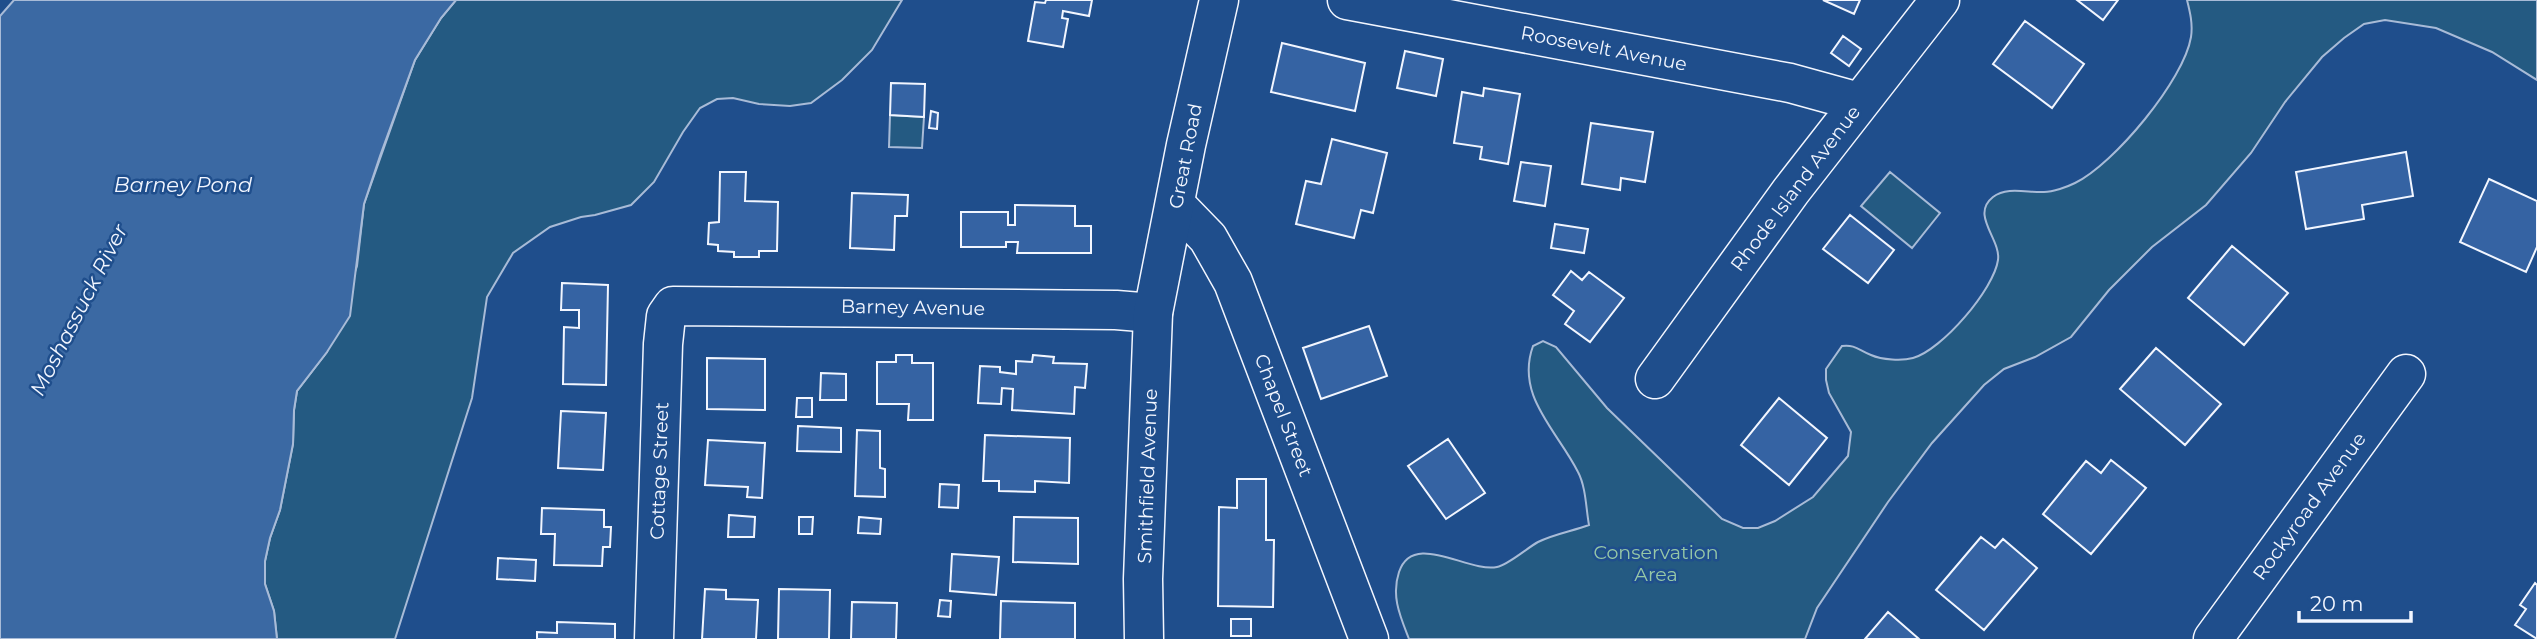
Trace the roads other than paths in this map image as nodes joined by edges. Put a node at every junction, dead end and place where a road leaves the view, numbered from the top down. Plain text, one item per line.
1 (1219, 0) edge
2 (1347, 0) edge
3 (1940, 0) edge
4 (1859, 102) junction
5 (1175, 204) junction
6 (673, 306) joint
7 (1153, 313) junction
8 (2406, 374) dead end
9 (1655, 379) dead end
10 (654, 639) edge
11 (1144, 639) edge
12 (1369, 639) edge
13 (2213, 639) edge

1 - 5 street, Great Road
2 - 4 street, Roosevelt Avenue
3 - 4 street, Rhode Island Avenue
4 - 9 street, Rhode Island Avenue
5 - 7 street, Great Road
5 - 12 street, Chapel Street
6 - 7 street, Barney Avenue
6 - 10 street, Cottage Street
7 - 11 street, Smithfield Avenue
8 - 13 street, Rockyroad Avenue

